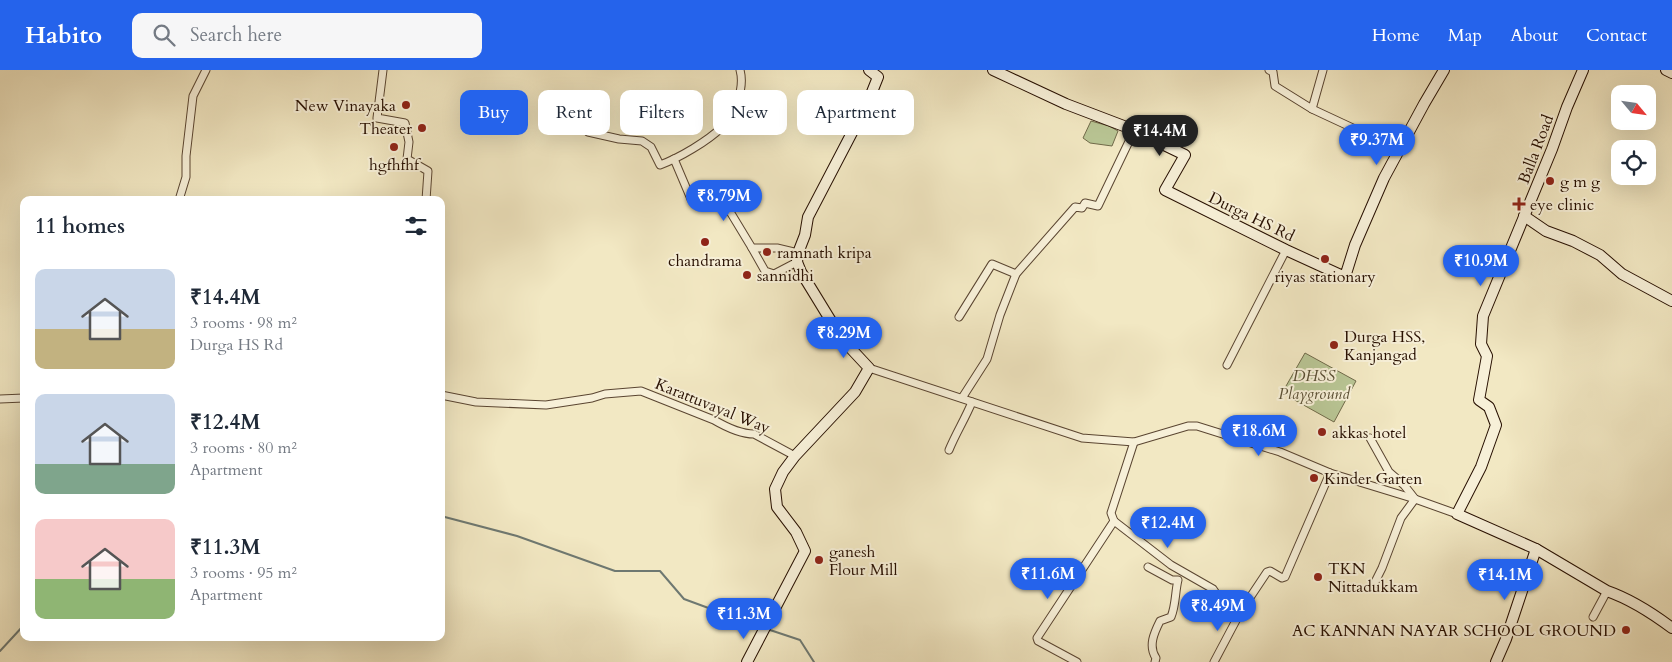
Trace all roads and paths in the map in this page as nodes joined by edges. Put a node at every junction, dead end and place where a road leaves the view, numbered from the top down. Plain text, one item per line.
1 (206, 70) edge
2 (383, 70) edge
3 (740, 70) edge
4 (869, 70) edge
5 (993, 70) edge
6 (1269, 70) edge
7 (1323, 70) edge
8 (1444, 70) edge
9 (1583, 70) edge
10 (1666, 70) edge
11 (1672, 73) edge
12 (1312, 108) junction
13 (1134, 131) junction
14 (601, 135) edge
15 (1400, 150) junction
16 (674, 160) junction
17 (180, 196) edge
18 (426, 196) edge
19 (1524, 216) junction
20 (752, 248) junction
21 (1286, 250) junction
22 (797, 258) junction
23 (1016, 274) junction
24 (1672, 301) edge
25 (960, 317) dead end
26 (1227, 365) dead end
27 (869, 368) junction
28 (445, 396) edge
29 (20, 398) edge
30 (962, 398) junction
31 (0, 399) edge
32 (972, 402) junction
33 (1370, 438) dead end
34 (1134, 442) junction
35 (949, 450) dead end
36 (795, 456) junction
37 (1330, 473) junction
38 (1415, 499) junction
39 (1457, 514) junction
40 (1114, 521) junction
41 (1536, 550) junction
42 (1148, 567) dead end
43 (1373, 586) dead end
44 (1607, 591) junction
45 (1241, 611) junction
46 (1593, 617) dead end
47 (1672, 628) edge
48 (747, 662) edge
49 (1077, 662) edge
50 (1155, 662) edge
51 (1214, 662) edge
52 (1496, 662) edge

1 - 17 street
2 - 18 street
3 - 16 street
4 - 22 street
5 - 13 street, Durga HS Rd
6 - 12 street
7 - 12 street
8 - 15 street, Durga HS Rd
9 - 19 street, Balla Road
10 - 11 street
12 - 15 street
13 - 21 street, Durga HS Rd
13 - 23 street
14 - 16 street
15 - 21 street, Durga HS Rd
16 - 20 street
19 - 24 street
19 - 39 street, Balla Road
20 - 22 street
20 - 22 street
21 - 26 street
22 - 27 street
23 - 25 street
23 - 30 street
27 - 30 street
27 - 36 street
28 - 36 street, Karattuvayal Way
29 - 31 street
30 - 32 street
32 - 34 street
32 - 35 street
33 - 38 street
34 - 37 street
34 - 40 street
36 - 48 street
37 - 38 street
37 - 45 street
38 - 39 street
38 - 43 street
39 - 41 street
40 - 45 street
40 - 49 street
41 - 44 street
41 - 52 street
42 - 50 street
44 - 46 street
44 - 47 street
45 - 51 street

